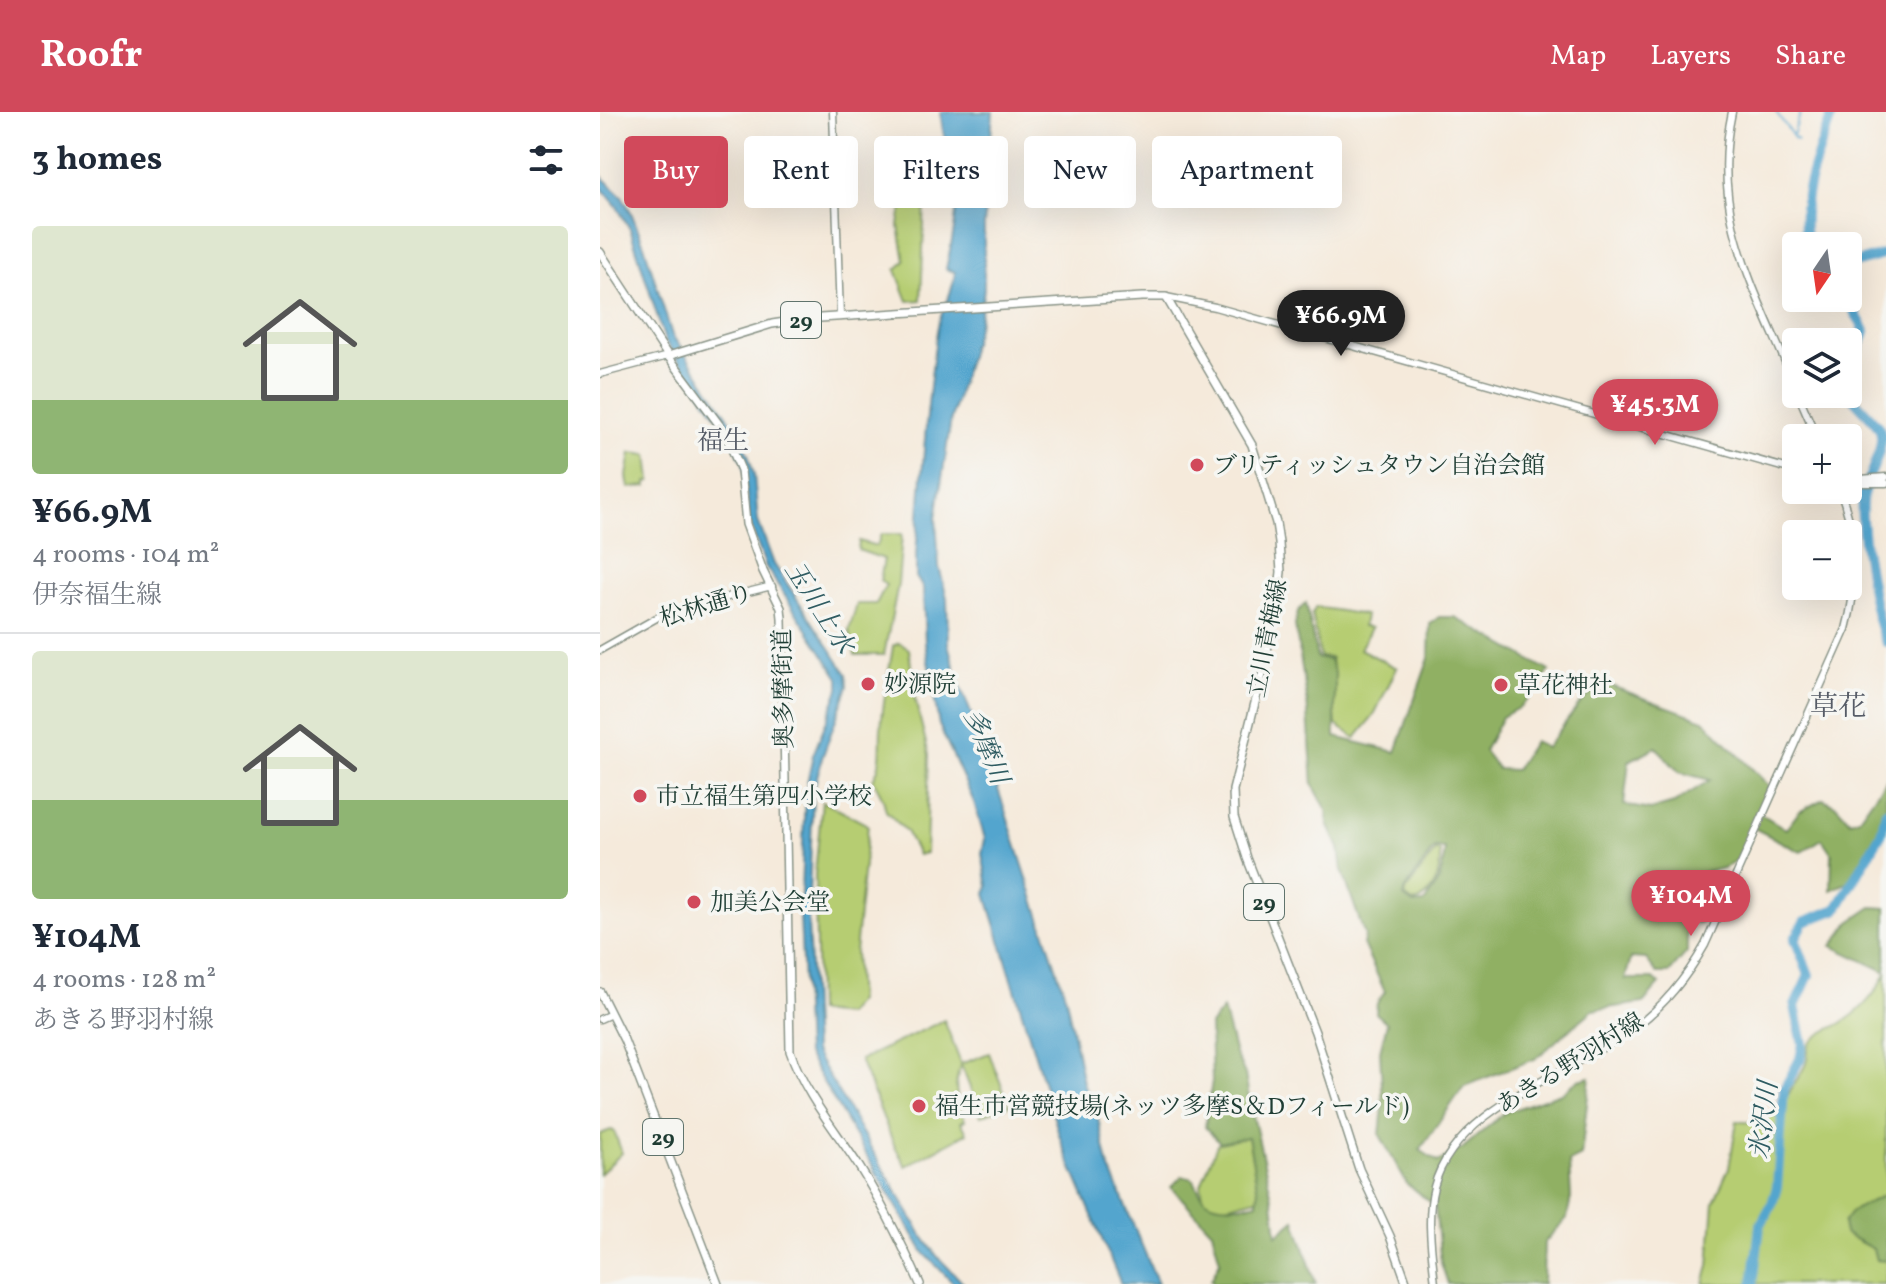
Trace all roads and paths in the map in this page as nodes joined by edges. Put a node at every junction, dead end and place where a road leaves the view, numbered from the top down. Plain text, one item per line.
1 (833, 112) edge
2 (1732, 112) edge
3 (600, 252) edge
4 (1166, 297) junction
5 (840, 316) junction
6 (1782, 354) edge
7 (670, 355) junction
8 (600, 374) edge
9 (1782, 467) edge
10 (1886, 477) edge
11 (1862, 481) edge
12 (1867, 481) junction
13 (1886, 483) edge
14 (1845, 504) edge
15 (772, 586) junction
16 (600, 650) edge
17 (600, 992) edge
18 (611, 1014) junction
19 (600, 1019) edge
20 (718, 1284) edge
21 (920, 1284) edge
22 (1407, 1284) edge
23 (1435, 1284) edge

1 - 5 main road
2 - 6 main road
3 - 7 main road, 奥多摩街道
4 - 5 main road, 29
4 - 9 main road
4 - 22 main road, 立川青梅線 / 29
5 - 7 main road, 29
7 - 8 main road
7 - 15 main road, 奥多摩街道
10 - 12 main road
11 - 12 main road
12 - 13 main road
14 - 23 main road, あきる野羽村線
15 - 16 main road, 松林通り
15 - 21 main road, 奥多摩街道
17 - 18 main road, 29
18 - 19 main road
18 - 20 main road, 29

